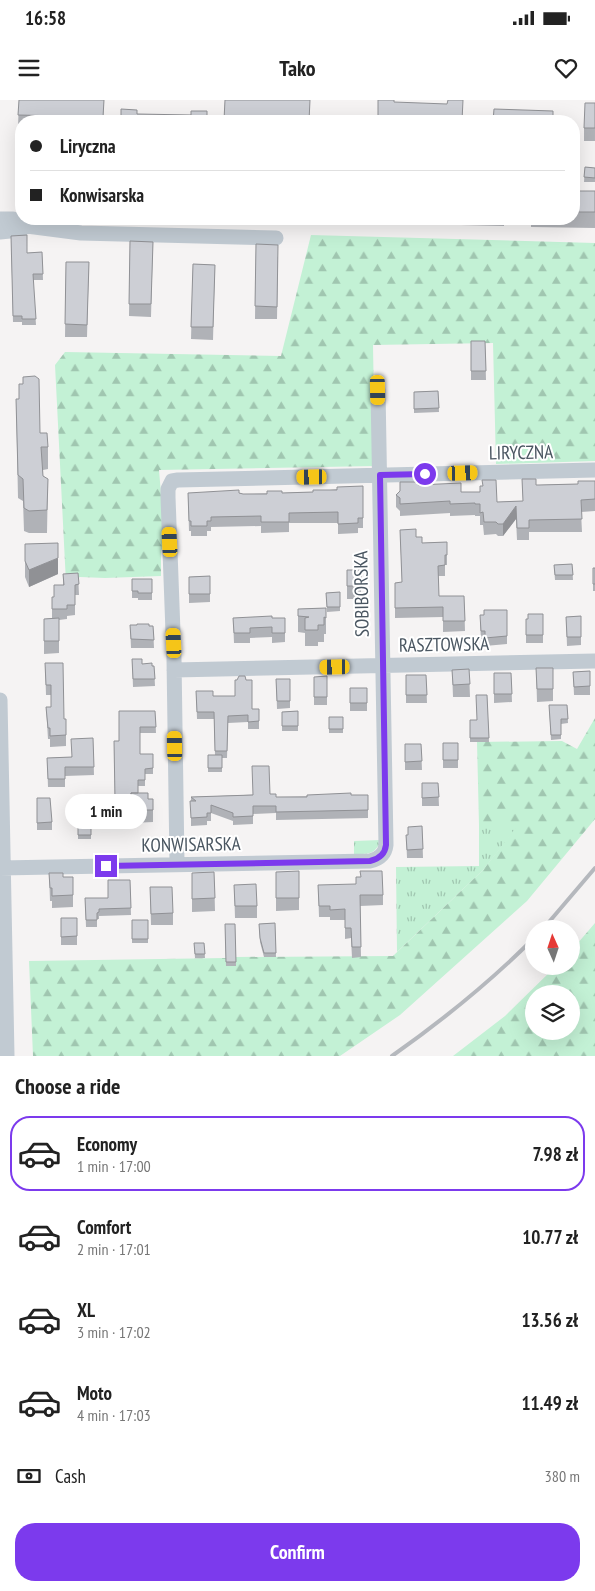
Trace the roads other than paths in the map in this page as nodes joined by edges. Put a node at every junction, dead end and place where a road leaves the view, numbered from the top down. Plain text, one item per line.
1 (0, 219) edge
2 (15, 220) edge
3 (27, 226) joint
4 (0, 232) edge
5 (276, 238) dead end
6 (378, 390) dead end
7 (595, 470) edge
8 (380, 475) junction
9 (595, 661) edge
10 (382, 666) junction
11 (174, 670) junction
12 (0, 700) edge
13 (381, 856) joint
14 (177, 864) junction
15 (2, 868) edge
16 (7, 1056) edge

1 - 2 street
3 - 4 street
3 - 5 street
6 - 8 street, SOBIBORSKA
7 - 8 street, LIRYCZNA
8 - 10 street, SOBIBORSKA
8 - 11 street, LIRYCZNA
9 - 10 street, RASZTOWSKA
10 - 11 street, RASZTOWSKA
10 - 13 street, SOBIBORSKA
11 - 14 street
12 - 15 street
13 - 14 street, KONWISARSKA
14 - 15 street, KONWISARSKA
15 - 16 street

